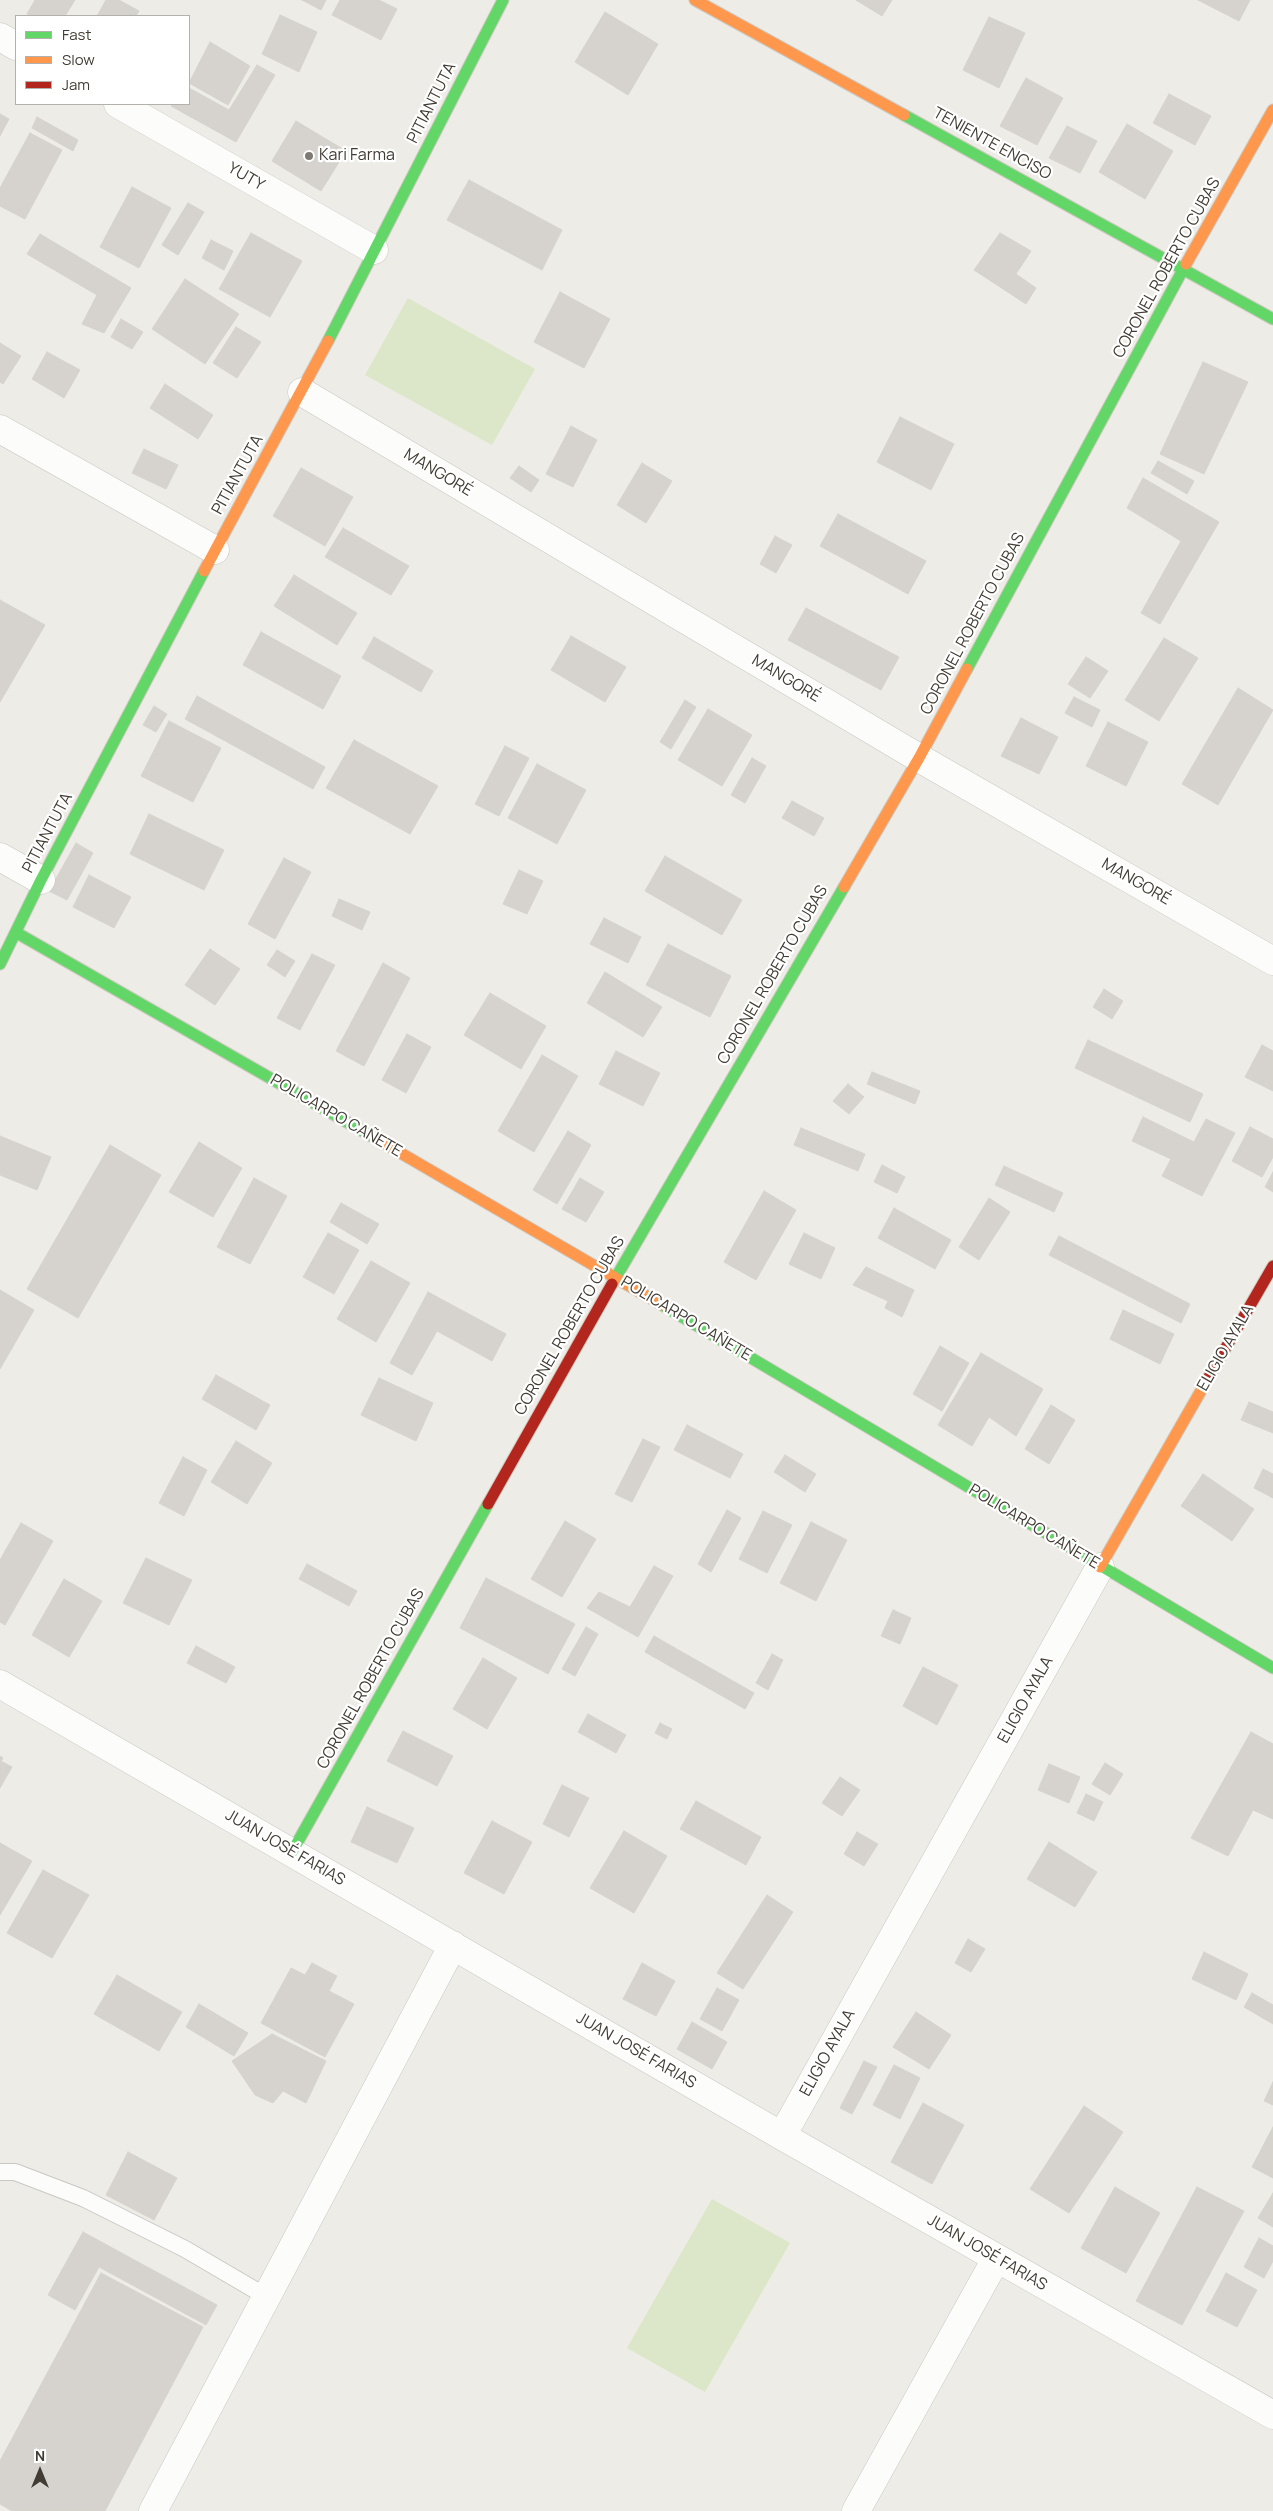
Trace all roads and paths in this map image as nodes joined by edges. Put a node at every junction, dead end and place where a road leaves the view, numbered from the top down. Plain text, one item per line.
1 (503, 0) edge
2 (695, 0) edge
3 (0, 37) edge
4 (15, 45) edge
5 (120, 105) edge
6 (1273, 110) edge
7 (374, 250) junction
8 (1184, 268) junction
9 (1273, 319) edge
10 (302, 392) junction
11 (0, 429) edge
12 (215, 550) junction
13 (919, 758) junction
14 (0, 857) edge
15 (41, 880) junction
16 (17, 933) junction
17 (1273, 961) edge
18 (0, 964) edge
19 (1273, 1266) edge
20 (616, 1277) junction
21 (1100, 1567) junction
22 (1273, 1668) edge
23 (0, 1684) edge
24 (292, 1852) junction
25 (453, 1945) junction
26 (782, 2136) junction
27 (0, 2172) edge
28 (996, 2258) junction
29 (267, 2297) junction
30 (1273, 2415) edge
31 (153, 2511) edge
32 (856, 2511) edge

1 - 7 street, PITIANTUTA
2 - 8 street, TENIENTE ENCISO
3 - 4 street
5 - 7 street, YUTY
6 - 8 street, CORONEL ROBERTO CUBAS
7 - 10 street, PITIANTUTA
8 - 9 street, TENIENTE ENCISO
8 - 13 street, CORONEL ROBERTO CUBAS
10 - 12 street, PITIANTUTA
10 - 13 street, MANGORÉ
11 - 12 street
12 - 15 street, PITIANTUTA
13 - 17 street, MANGORÉ
13 - 20 street, CORONEL ROBERTO CUBAS
14 - 15 street
15 - 16 street, PITIANTUTA
16 - 18 street, PITIANTUTA
16 - 20 street, POLICARPO CAÑETE
19 - 21 street, ELIGIO AYALA
20 - 21 street, POLICARPO CAÑETE
20 - 24 street, CORONEL ROBERTO CUBAS
21 - 22 street, POLICARPO CAÑETE
21 - 26 street, ELIGIO AYALA
23 - 24 street, JUAN JOSÉ FARIAS
24 - 25 street, JUAN JOSÉ FARIAS
25 - 26 street, JUAN JOSÉ FARIAS
25 - 29 street
26 - 28 street, JUAN JOSÉ FARIAS
27 - 29 lane
28 - 30 street, JUAN JOSÉ FARIAS
28 - 32 street
29 - 31 street

